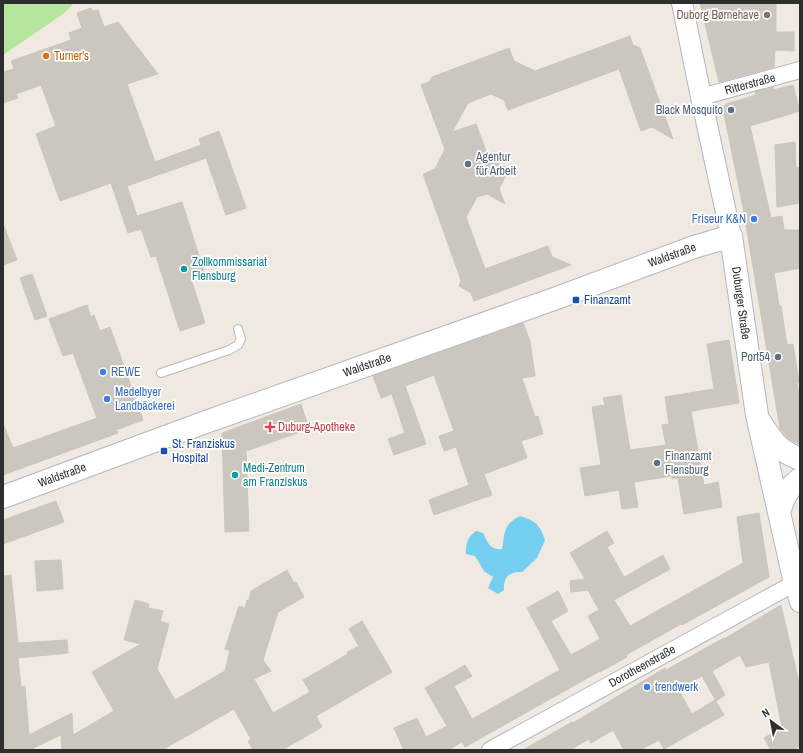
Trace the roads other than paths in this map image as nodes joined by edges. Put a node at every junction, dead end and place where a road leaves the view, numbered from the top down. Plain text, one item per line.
1 (682, 3) edge
2 (800, 70) edge
3 (701, 97) junction
4 (731, 236) junction
5 (238, 328) dead end
6 (161, 373) dead end
7 (756, 415) junction
8 (800, 459) edge
9 (800, 479) edge
10 (3, 497) edge
11 (779, 512) junction
12 (798, 589) edge
13 (490, 750) edge

1 - 3 street, Duburger Straße
2 - 3 street, Ritterstraße
3 - 4 street, Duburger Straße
4 - 7 main road, Duburger Straße
4 - 10 main road, Waldstraße
5 - 6 lane
7 - 8 main road
7 - 11 main road, Duburger Straße
9 - 11 main road
11 - 12 main road, Duburger Straße
12 - 13 street, Dorotheenstraße

